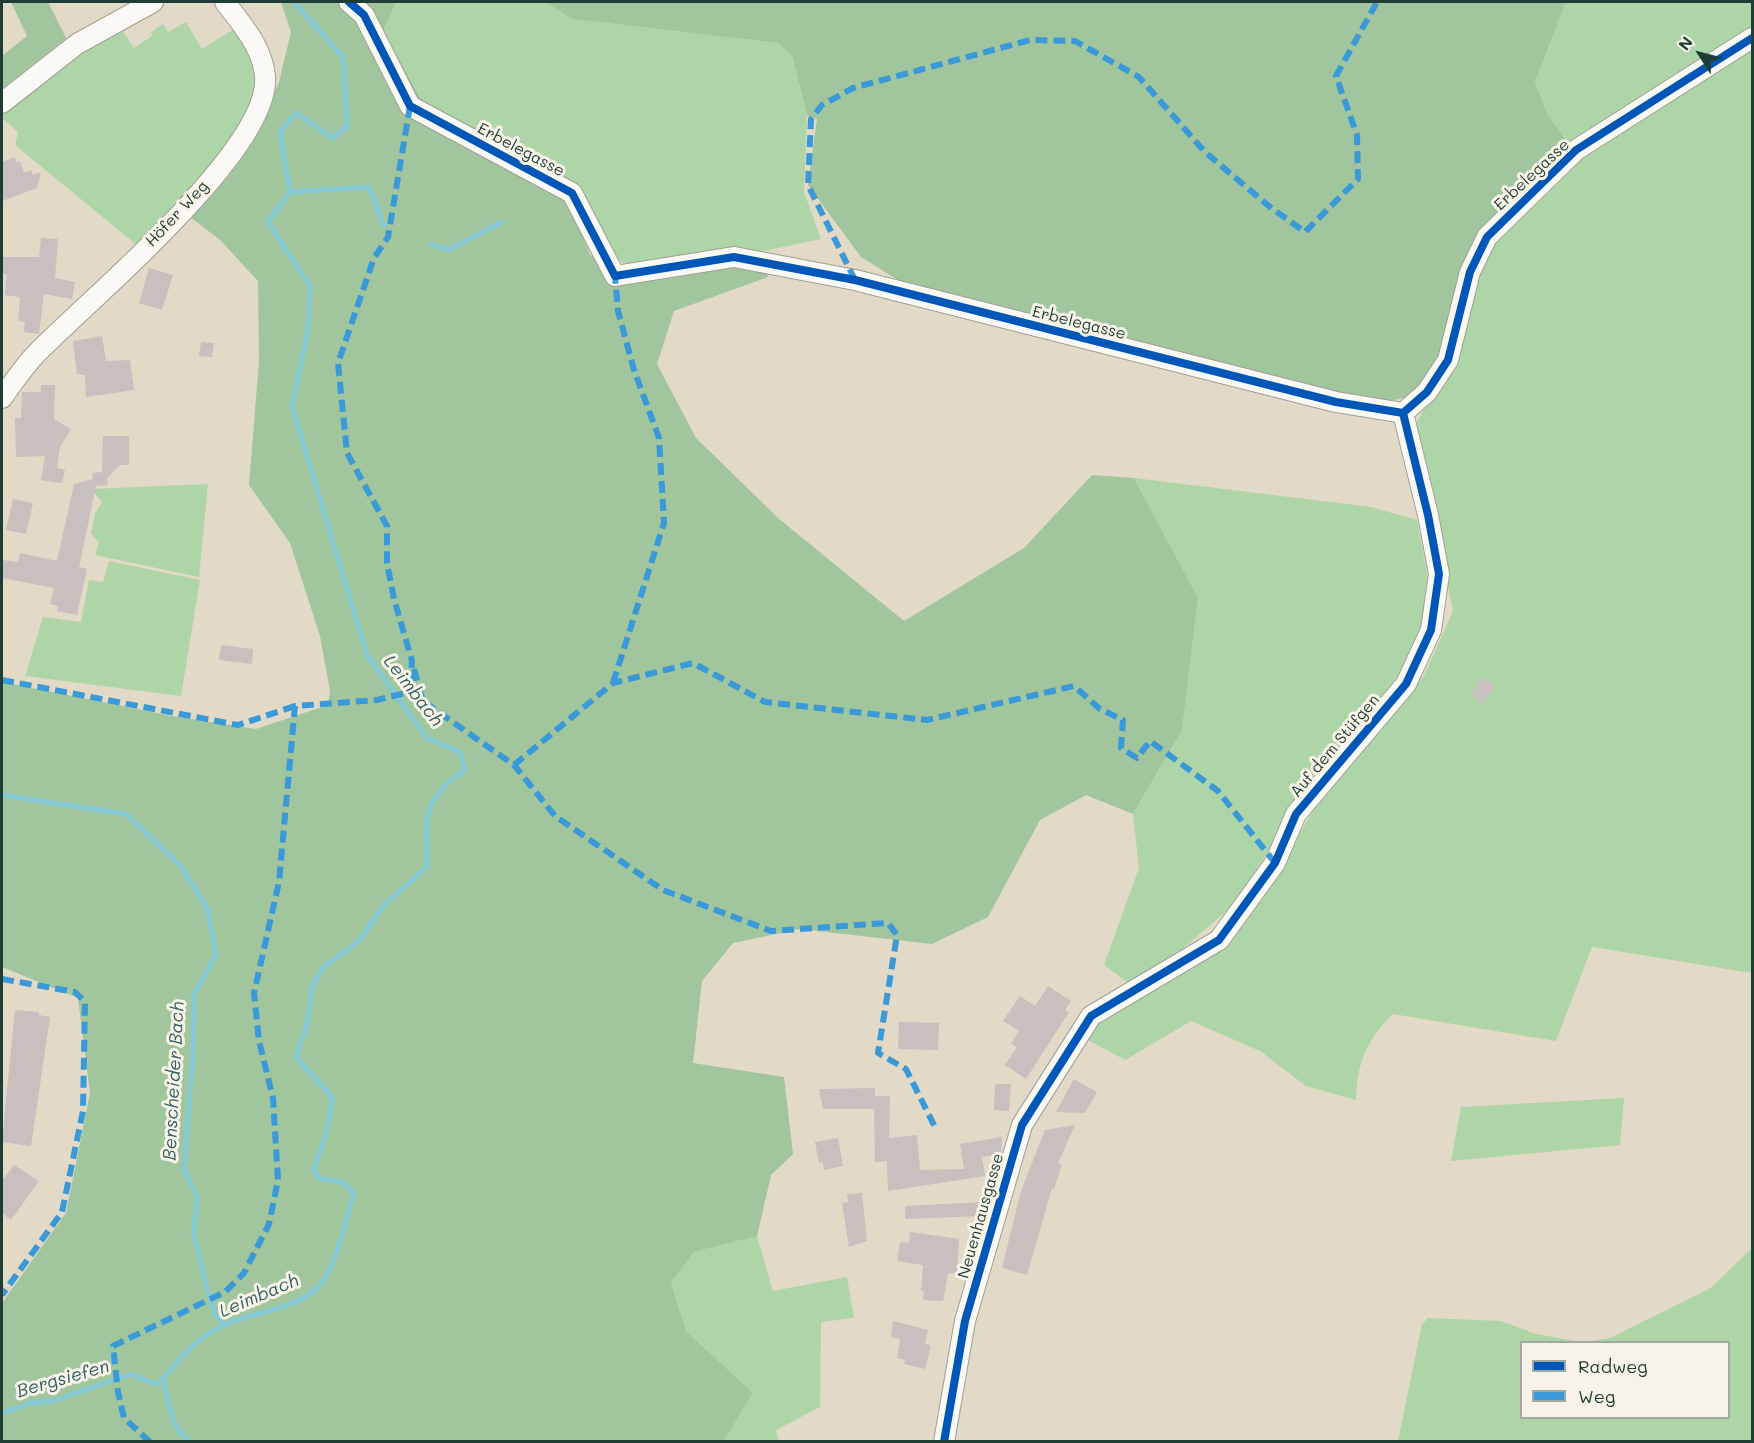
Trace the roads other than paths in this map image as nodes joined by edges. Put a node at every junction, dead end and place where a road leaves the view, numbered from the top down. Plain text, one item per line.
1 (153, 2) edge
2 (225, 2) edge
3 (349, 2) edge
4 (1752, 38) edge
5 (2, 103) edge
6 (2, 398) edge
7 (1402, 412) junction
8 (1091, 1016) joint
9 (944, 1442) edge

1 - 5 street
2 - 6 street, Höfer Weg
3 - 7 street, Erbelegasse
4 - 7 street, Erbelegasse
7 - 8 street, Auf dem Stüfgen
8 - 9 street, Neuenhausgasse

